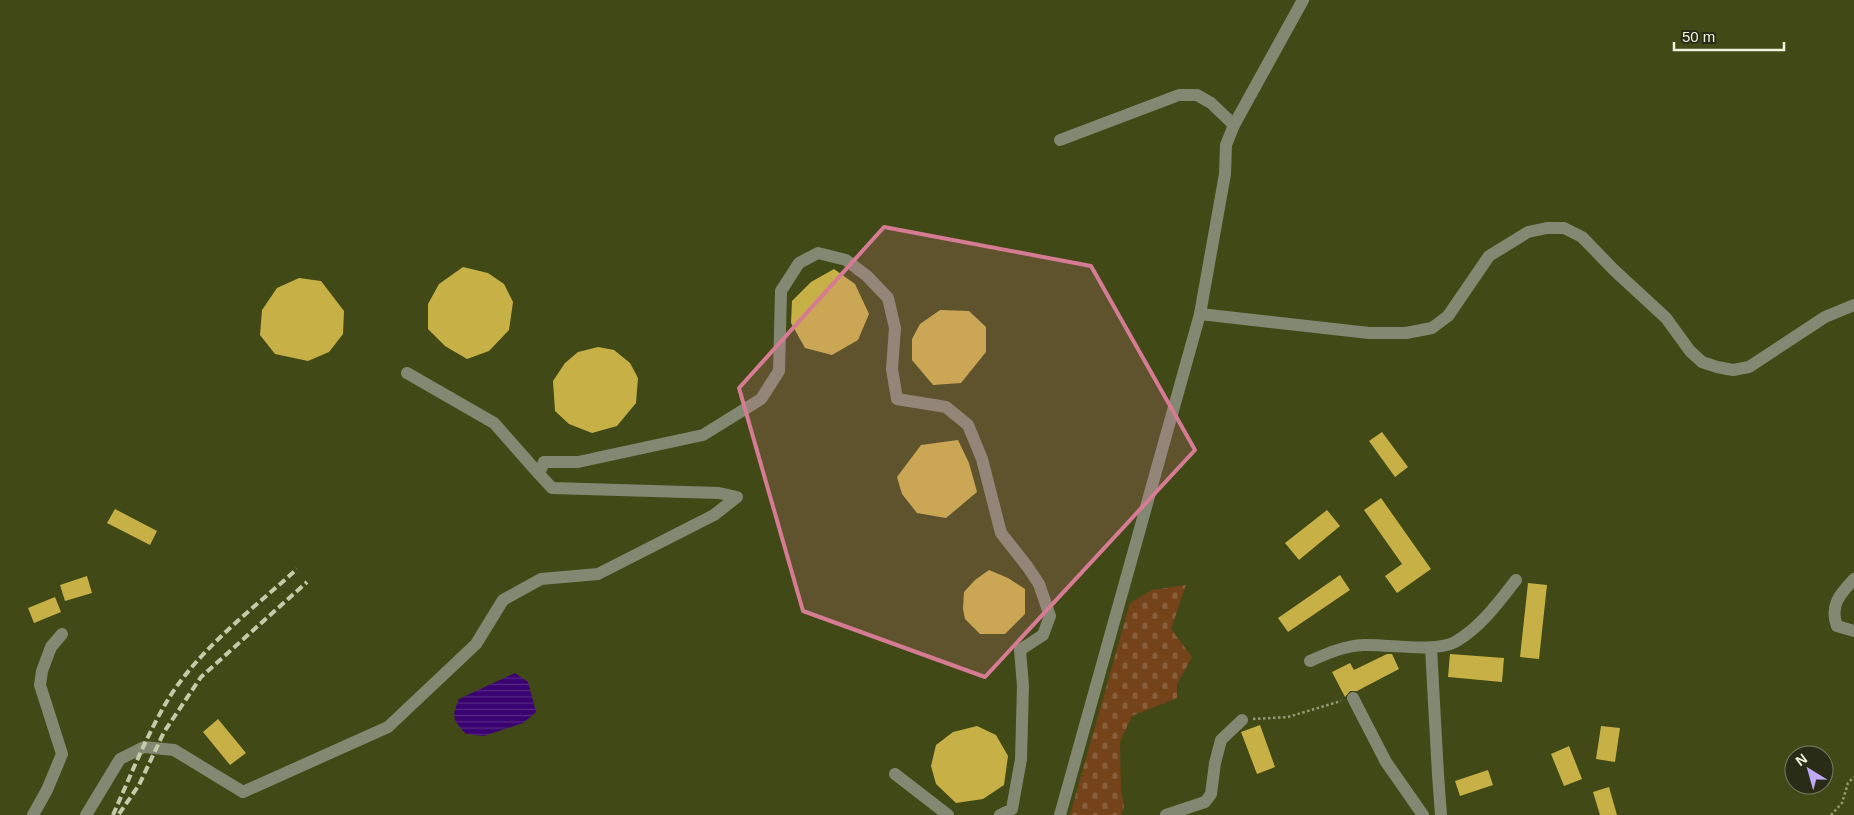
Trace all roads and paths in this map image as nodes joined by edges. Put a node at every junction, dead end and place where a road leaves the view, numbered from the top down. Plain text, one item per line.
1 (1302, 0) edge
2 (1234, 125) junction
3 (1060, 140) dead end
4 (1854, 305) edge
5 (1200, 314) junction
6 (407, 373) dead end
7 (538, 474) junction
8 (1854, 579) edge
9 (1516, 580) dead end
10 (1854, 631) edge
11 (62, 634) dead end
12 (1431, 648) junction
13 (1310, 661) dead end
14 (1354, 698) joint
15 (1242, 720) joint
16 (895, 774) dead end
17 (1854, 777) edge
18 (33, 815) edge
19 (86, 815) edge
20 (948, 815) edge
21 (1000, 815) edge
22 (1060, 815) edge
23 (1166, 815) edge
24 (1423, 815) edge
25 (1442, 815) edge
26 (1831, 815) edge

1 - 2 street
2 - 3 street
2 - 5 street
4 - 5 street
5 - 22 street
6 - 7 street
7 - 19 street
7 - 21 street
8 - 10 street
9 - 12 street
11 - 18 street
12 - 13 street
12 - 25 street
14 - 15 path
14 - 24 street
15 - 23 street
16 - 20 street
17 - 26 path

